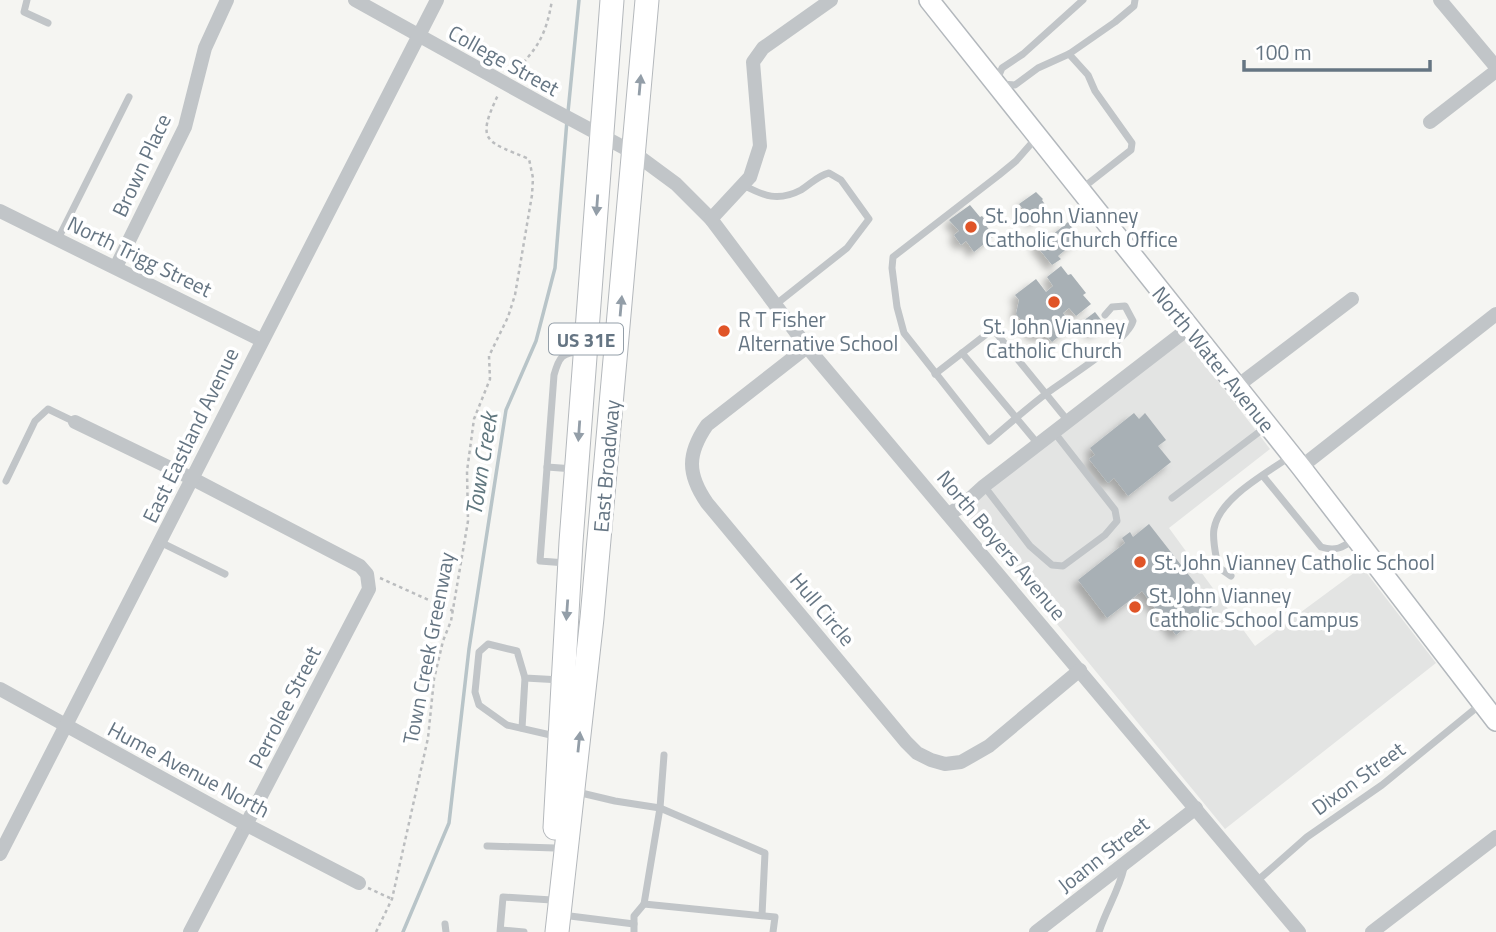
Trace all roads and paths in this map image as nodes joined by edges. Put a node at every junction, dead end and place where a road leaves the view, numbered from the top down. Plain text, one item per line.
1 (27, 0) edge
2 (227, 0) edge
3 (355, 0) edge
4 (437, 0) edge
5 (552, 0) edge
6 (612, 0) edge
7 (647, 0) edge
8 (831, 0) edge
9 (929, 0) edge
10 (1083, 0) edge
11 (1135, 0) edge
12 (1440, 0) edge
13 (48, 23) dead end
14 (419, 37) junction
15 (1069, 54) junction
16 (1496, 69) edge
17 (504, 83) junction
18 (994, 84) junction
19 (129, 97) dead end
20 (1430, 122) dead end
21 (602, 136) junction
22 (1037, 137) junction
23 (634, 153) junction
24 (676, 184) joint
25 (743, 184) junction
26 (1080, 190) junction
27 (0, 211) edge
28 (711, 219) junction
29 (58, 239) junction
30 (116, 267) junction
31 (1352, 299) dead end
32 (775, 305) junction
33 (1496, 314) edge
34 (1105, 315) dead end
35 (1189, 328) junction
36 (261, 340) junction
37 (807, 347) junction
38 (585, 352) junction
39 (962, 353) junction
40 (936, 374) junction
41 (1236, 387) junction
42 (1046, 394) junction
43 (1017, 418) junction
44 (75, 422) joint
45 (1068, 422) junction
46 (1267, 425) junction
47 (1054, 432) junction
48 (1039, 444) junction
49 (1297, 462) junction
50 (547, 467) junction
51 (576, 470) junction
52 (1263, 476) junction
53 (193, 479) junction
54 (6, 481) dead end
55 (984, 486) junction
56 (1172, 498) dead end
57 (948, 514) junction
58 (1356, 538) junction
59 (160, 542) junction
60 (570, 564) junction
61 (225, 574) dead end
62 (367, 574) junction
63 (1231, 576) dead end
64 (453, 611) junction
65 (1080, 670) junction
66 (525, 678) junction
67 (574, 681) junction
68 (0, 689) edge
69 (1491, 712) edge
70 (66, 727) junction
71 (522, 728) junction
72 (559, 737) junction
73 (664, 755) dead end
74 (573, 791) junction
75 (660, 808) junction
76 (1196, 808) junction
77 (247, 825) junction
78 (1496, 837) edge
79 (487, 846) dead end
80 (555, 848) junction
81 (0, 853) edge
82 (1125, 863) junction
83 (1257, 881) junction
84 (359, 883) joint
85 (392, 900) junction
86 (643, 904) junction
87 (762, 915) junction
88 (554, 918) edge
89 (634, 928) edge
90 (500, 931) edge
91 (190, 932) edge
92 (376, 932) edge
93 (524, 932) edge
94 (773, 932) edge
95 (1036, 932) edge
96 (1099, 932) edge
97 (1299, 932) edge
98 (1372, 932) edge

1 - 13 lane
2 - 30 street, Brown Place
3 - 14 street, College Street
4 - 14 street, East Eastland Avenue
5 - 17 path, Town Creek Greenway
6 - 21 main road, East Broadway / US 31E
23 -> 7 main road, East Broadway / US 31E
8 - 25 street
9 - 18 main road, North Water Avenue
10 - 18 lane
11 - 15 lane
12 - 16 street
14 - 17 street, College Street
14 - 36 street, East Eastland Avenue
15 - 18 lane
15 - 26 lane
16 - 20 street
17 - 21 street, College Street
17 - 64 path, Town Creek Greenway
18 - 22 main road, North Water Avenue
19 - 29 lane
21 - 23 street, College Street
21 -> 38 main road, East Broadway / US 31E
22 - 26 main road, North Water Avenue
22 - 40 lane
23 - 24 street, College Street
67 -> 23 main road, East Broadway / US 31E
24 - 28 street, North Boyers Avenue
25 - 28 street
25 - 32 lane
26 - 35 main road, North Water Avenue
27 - 29 street, North Trigg Street
28 - 32 street, North Boyers Avenue
29 - 30 street, North Trigg Street
30 - 36 street, North Trigg Street
31 - 41 street
32 - 37 street, North Boyers Avenue
33 - 49 street
34 - 42 lane
35 - 41 main road, North Water Avenue
35 - 45 street
36 - 53 street, East Eastland Avenue
37 - 57 street, North Boyers Avenue
37 - 65 street, Hull Circle
38 - 50 lane
38 -> 51 main road, East Broadway / US 31E
39 - 40 lane
39 - 42 lane
39 - 43 lane
40 - 43 lane
41 - 46 main road, North Water Avenue
42 - 43 lane
42 - 45 lane
43 - 48 lane
44 - 53 street
44 - 54 lane
45 - 47 street
46 - 49 main road, North Water Avenue
46 - 56 lane
47 - 48 street
47 - 55 lane
48 - 55 street
49 - 52 lane
49 - 58 main road, North Water Avenue
50 - 51 lane
50 - 60 lane
51 - 60 main road, East Broadway / US 31E
52 - 58 lane
52 - 63 lane
53 - 59 street, East Eastland Avenue
53 - 62 street
55 - 57 street
57 - 65 street, North Boyers Avenue
58 - 69 main road, North Water Avenue
59 - 61 lane
59 - 70 street, East Eastland Avenue
60 -> 67 main road, East Broadway / US 31E
62 - 64 path
62 - 77 street, Perrolee Street
64 - 85 path, Town Creek Greenway
65 - 76 street, North Boyers Avenue
66 - 67 lane
66 - 71 lane
66 - 71 lane
67 - 72 main road, East Broadway / US 31E
74 -> 67 main road, East Broadway / US 31E
68 - 70 street, Hume Avenue North
69 - 83 lane, Dixon Street
70 - 77 street, Hume Avenue North
70 - 81 street, East Eastland Avenue
71 - 72 lane
72 - 80 main road, East Broadway / US 31E
73 - 75 lane
74 - 75 lane
74 - 88 main road, East Broadway / US 31E
75 - 86 lane
75 - 87 lane
76 - 82 street, Joann Street
76 - 83 street, North Boyers Avenue
77 - 84 street, Hume Avenue North
77 - 91 street, Perrolee Street
78 - 98 street
79 - 80 lane
80 - 88 main road, East Broadway / US 31E
82 - 95 street, Joann Street
82 - 96 lane
83 - 97 street, North Boyers Avenue
84 - 85 path
85 - 92 path, Town Creek Greenway
86 - 87 lane
86 - 89 lane
87 - 94 lane
88 - 89 lane
88 - 90 lane
90 - 93 lane

